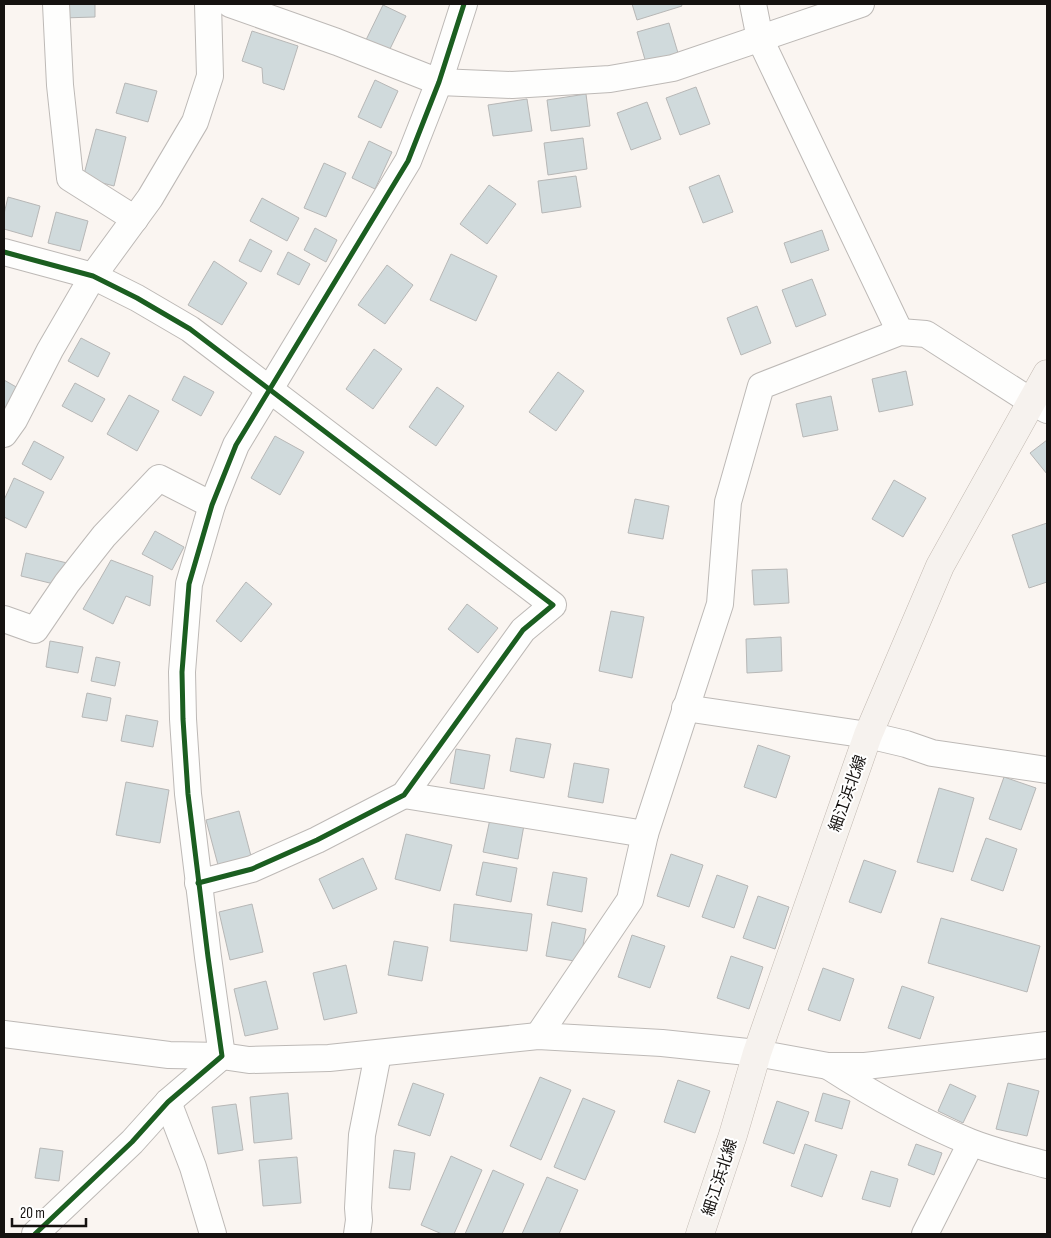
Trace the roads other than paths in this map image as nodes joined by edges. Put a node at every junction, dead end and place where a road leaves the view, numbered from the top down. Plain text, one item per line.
1 (56, 4) edge
2 (208, 4) edge
3 (230, 4) edge
4 (464, 4) edge
5 (753, 4) edge
6 (861, 4) edge
7 (760, 39) junction
8 (439, 82) junction
9 (135, 219) junction
10 (4, 252) edge
11 (93, 276) junction
12 (900, 332) junction
13 (1047, 374) edge
14 (268, 390) junction
15 (1039, 406) edge
16 (4, 434) edge
17 (212, 505) junction
18 (4, 620) edge
19 (685, 708) junction
20 (868, 735) junction
21 (1047, 770) edge
22 (404, 795) junction
23 (645, 834) junction
24 (198, 883) junction
25 (4, 1034) edge
26 (538, 1036) junction
27 (1047, 1045) edge
28 (757, 1053) junction
29 (378, 1054) junction
30 (222, 1056) junction
31 (828, 1066) junction
32 (168, 1102) junction
33 (971, 1142) junction
34 (1047, 1165) edge
35 (35, 1234) edge
36 (213, 1234) edge
37 (357, 1234) edge
38 (700, 1234) edge
39 (926, 1234) edge

1 - 9 street
2 - 9 street
3 - 8 street
4 - 8 street
5 - 7 street
6 - 7 street
7 - 8 street
7 - 12 street
8 - 14 street
9 - 11 street
10 - 11 street
11 - 14 street
11 - 16 street
12 - 15 street
12 - 19 street
13 - 15 main road, 細江浜北線
14 - 17 street
14 - 22 street
15 - 20 main road, 細江浜北線
17 - 18 street
17 - 24 street
19 - 20 street
19 - 23 street
20 - 21 street
20 - 28 main road, 細江浜北線
22 - 23 street
22 - 24 street
23 - 26 street
24 - 30 street
25 - 30 street
26 - 28 street
26 - 29 street
27 - 31 street
28 - 31 street
28 - 38 main road, 細江浜北線
29 - 30 street
29 - 37 street
30 - 32 street
31 - 33 street
32 - 35 street
32 - 36 street
33 - 34 street
33 - 39 street

